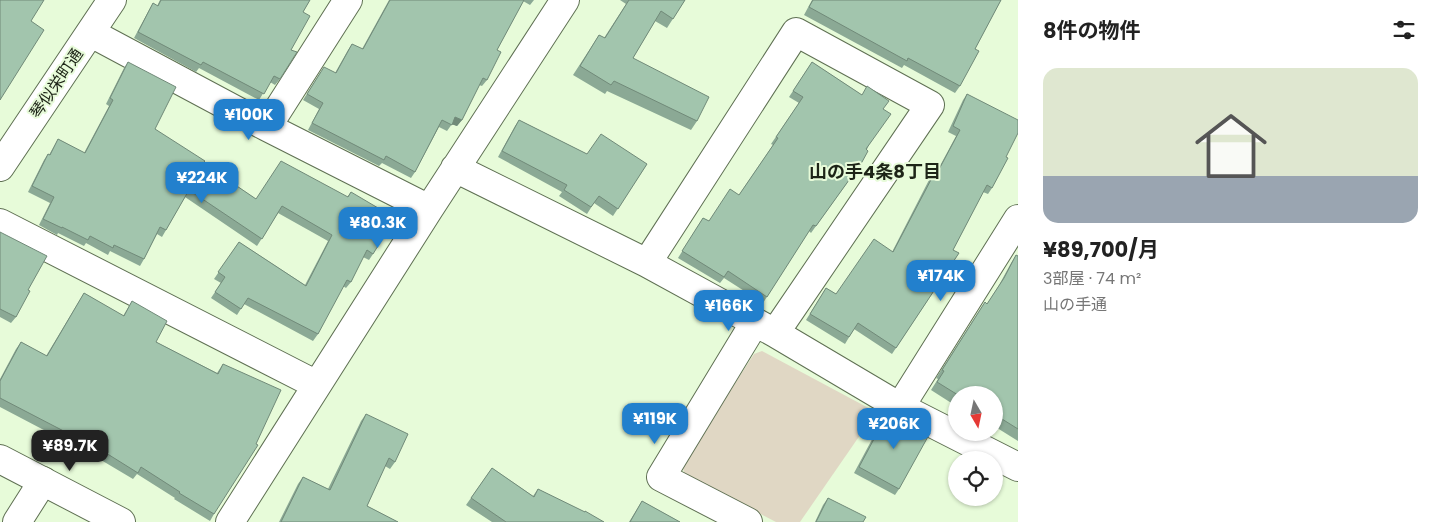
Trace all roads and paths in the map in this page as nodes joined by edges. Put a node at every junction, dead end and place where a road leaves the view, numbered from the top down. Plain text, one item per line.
1 (112, 0) edge
2 (348, 0) edge
3 (565, 0) edge
4 (91, 32) junction
5 (267, 127) junction
6 (0, 166) edge
7 (455, 168) junction
8 (429, 209) junction
9 (1018, 219) edge
10 (0, 223) edge
11 (646, 263) junction
12 (765, 327) junction
13 (317, 385) junction
14 (900, 407) junction
15 (0, 459) edge
16 (1018, 467) edge
17 (43, 481) junction
18 (17, 522) edge
19 (121, 522) edge
20 (230, 522) edge
21 (748, 522) edge

1 - 4 street, 琴似栄町通
2 - 5 street
3 - 7 street
4 - 5 street
4 - 6 street, 琴似栄町通
5 - 8 street
7 - 8 street
7 - 11 street
8 - 13 street
9 - 14 street
10 - 13 street
11 - 12 street
11 - 12 street
12 - 14 street
12 - 21 street
13 - 20 street
14 - 16 street
15 - 17 street
17 - 18 street
17 - 19 street

